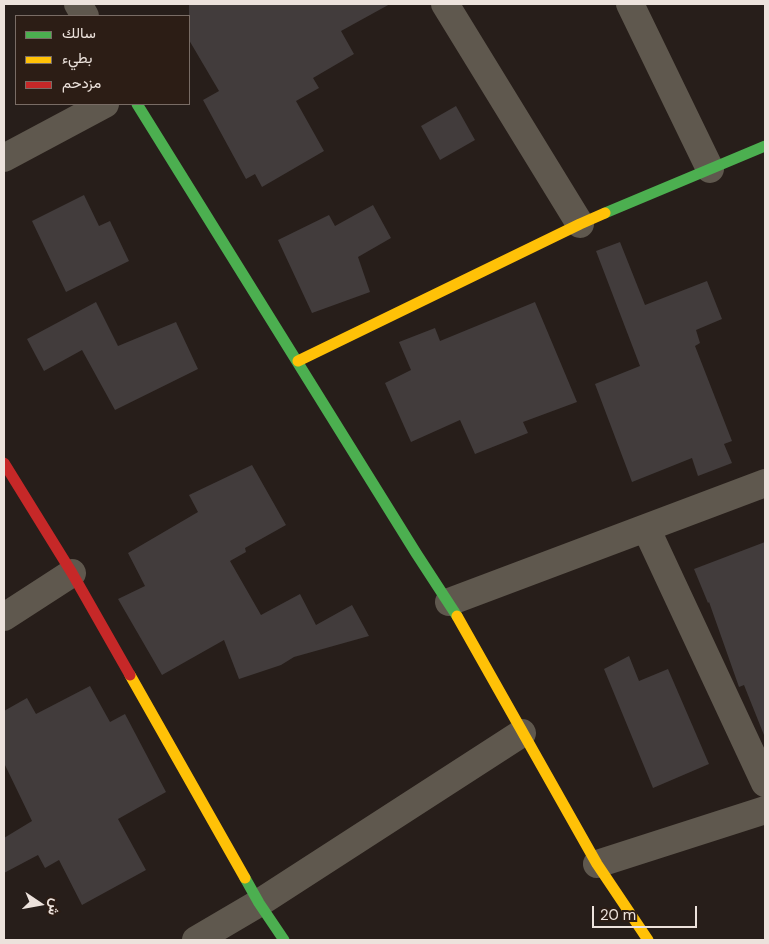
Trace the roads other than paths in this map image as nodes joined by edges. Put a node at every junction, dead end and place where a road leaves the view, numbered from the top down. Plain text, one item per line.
1 (78, 4) edge
2 (445, 4) edge
3 (630, 4) edge
4 (84, 15) edge
5 (103, 105) edge
6 (139, 105) edge
7 (765, 146) edge
8 (4, 158) edge
9 (710, 169) junction
10 (580, 224) junction
11 (298, 361) junction
12 (4, 463) edge
13 (765, 483) edge
14 (646, 528) junction
15 (72, 572) junction
16 (450, 602) junction
17 (4, 617) edge
18 (522, 733) junction
19 (765, 782) edge
20 (765, 810) edge
21 (598, 864) junction
22 (259, 903) junction
23 (196, 940) edge
24 (284, 940) edge
25 (648, 940) edge

1 - 4 street
2 - 10 street
3 - 9 street
5 - 8 street
6 - 11 street
7 - 9 street
9 - 10 street
10 - 11 street
11 - 16 street
12 - 15 street
13 - 14 street
14 - 16 street
14 - 19 street
15 - 17 street
15 - 22 street
16 - 18 street
18 - 21 street
18 - 22 street
20 - 21 street
21 - 25 street
22 - 23 street
22 - 24 street

